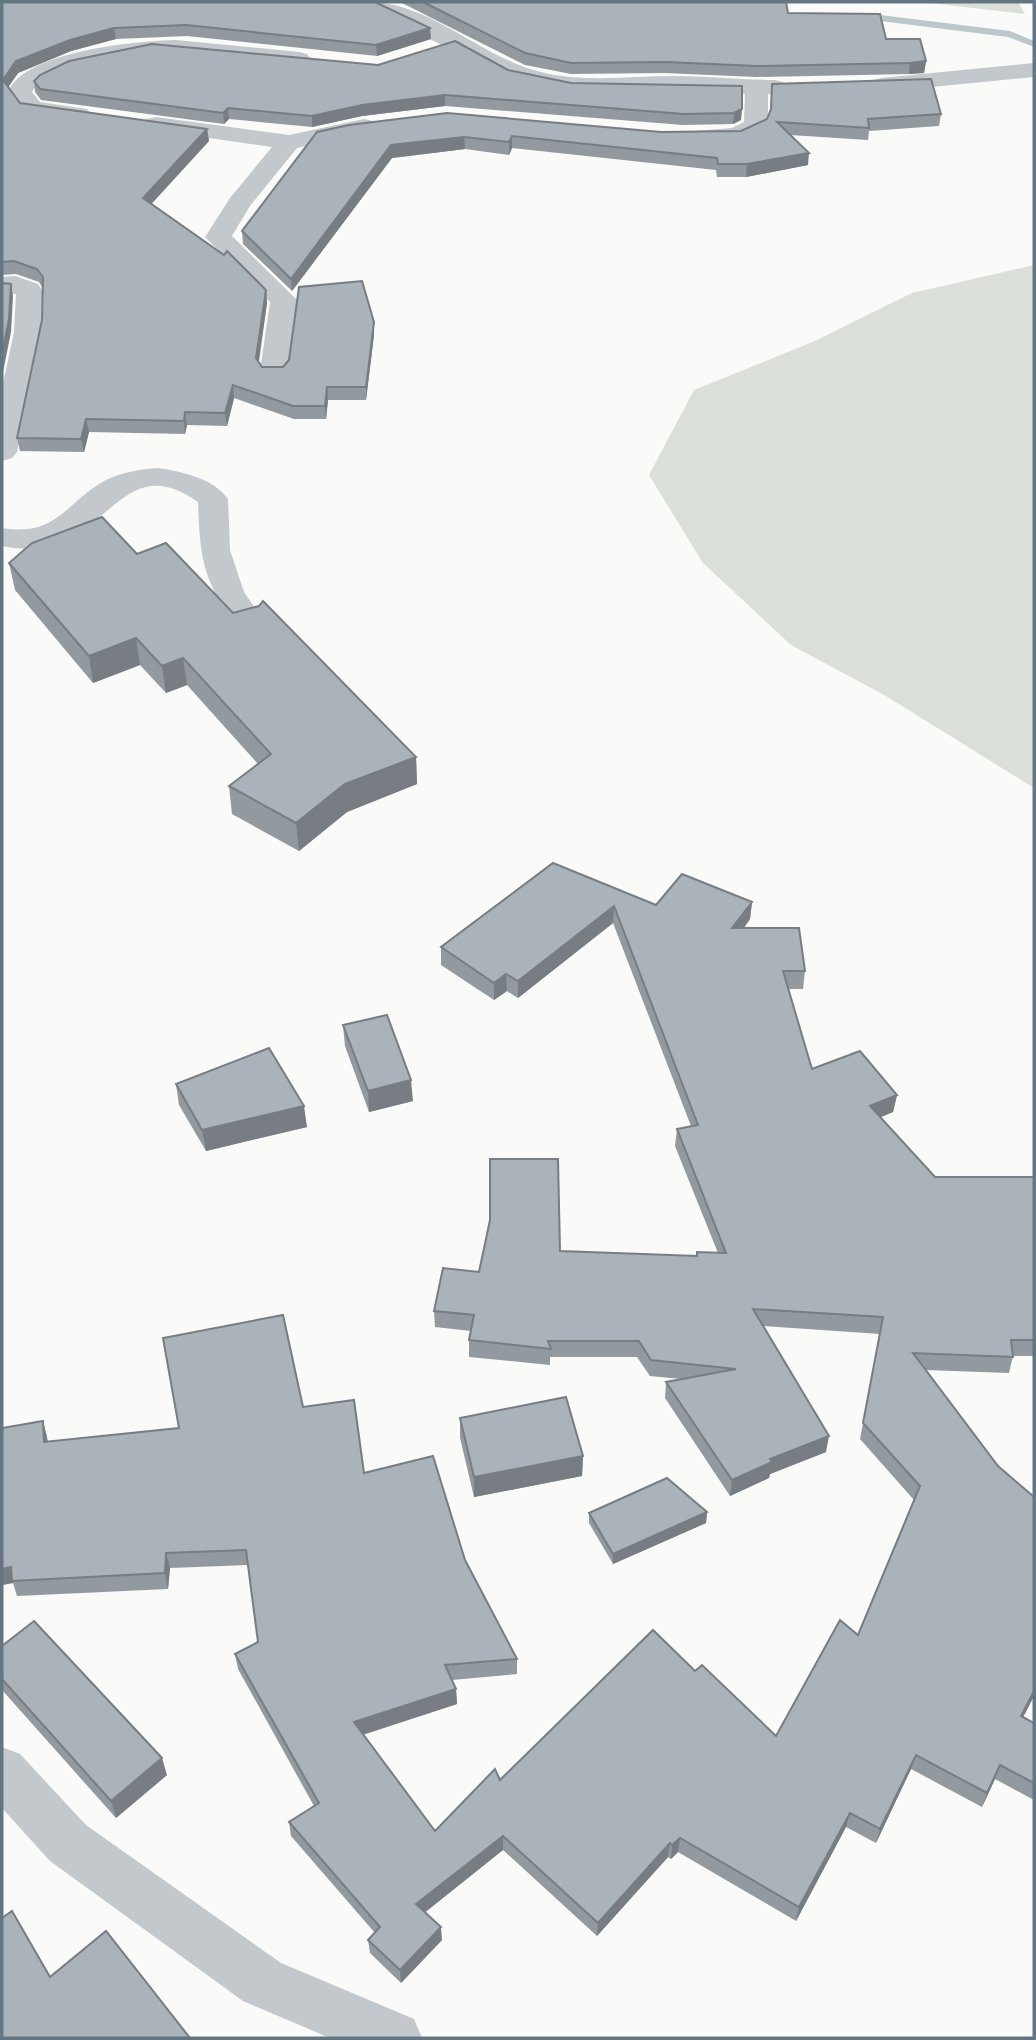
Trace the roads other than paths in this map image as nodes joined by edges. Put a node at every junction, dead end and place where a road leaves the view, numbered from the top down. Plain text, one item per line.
1 (376, 2) edge
2 (456, 42) junction
3 (419, 54) edge
4 (321, 61) edge
5 (1034, 70) edge
6 (853, 85) edge
7 (798, 86) edge
8 (756, 87) junction
9 (100, 117) edge
10 (127, 121) edge
11 (388, 122) edge
12 (683, 135) edge
13 (289, 142) junction
14 (2, 285) edge
15 (274, 371) edge
16 (2, 452) edge
17 (2, 537) edge
18 (250, 624) edge
19 (2, 1771) edge
20 (395, 2038) edge

1 - 2 street
2 - 3 street
2 - 8 street
4 - 9 street
5 - 6 street
7 - 8 street
8 - 12 street
10 - 13 street
11 - 13 street
13 - 15 street
14 - 16 street
17 - 18 street
19 - 20 street

